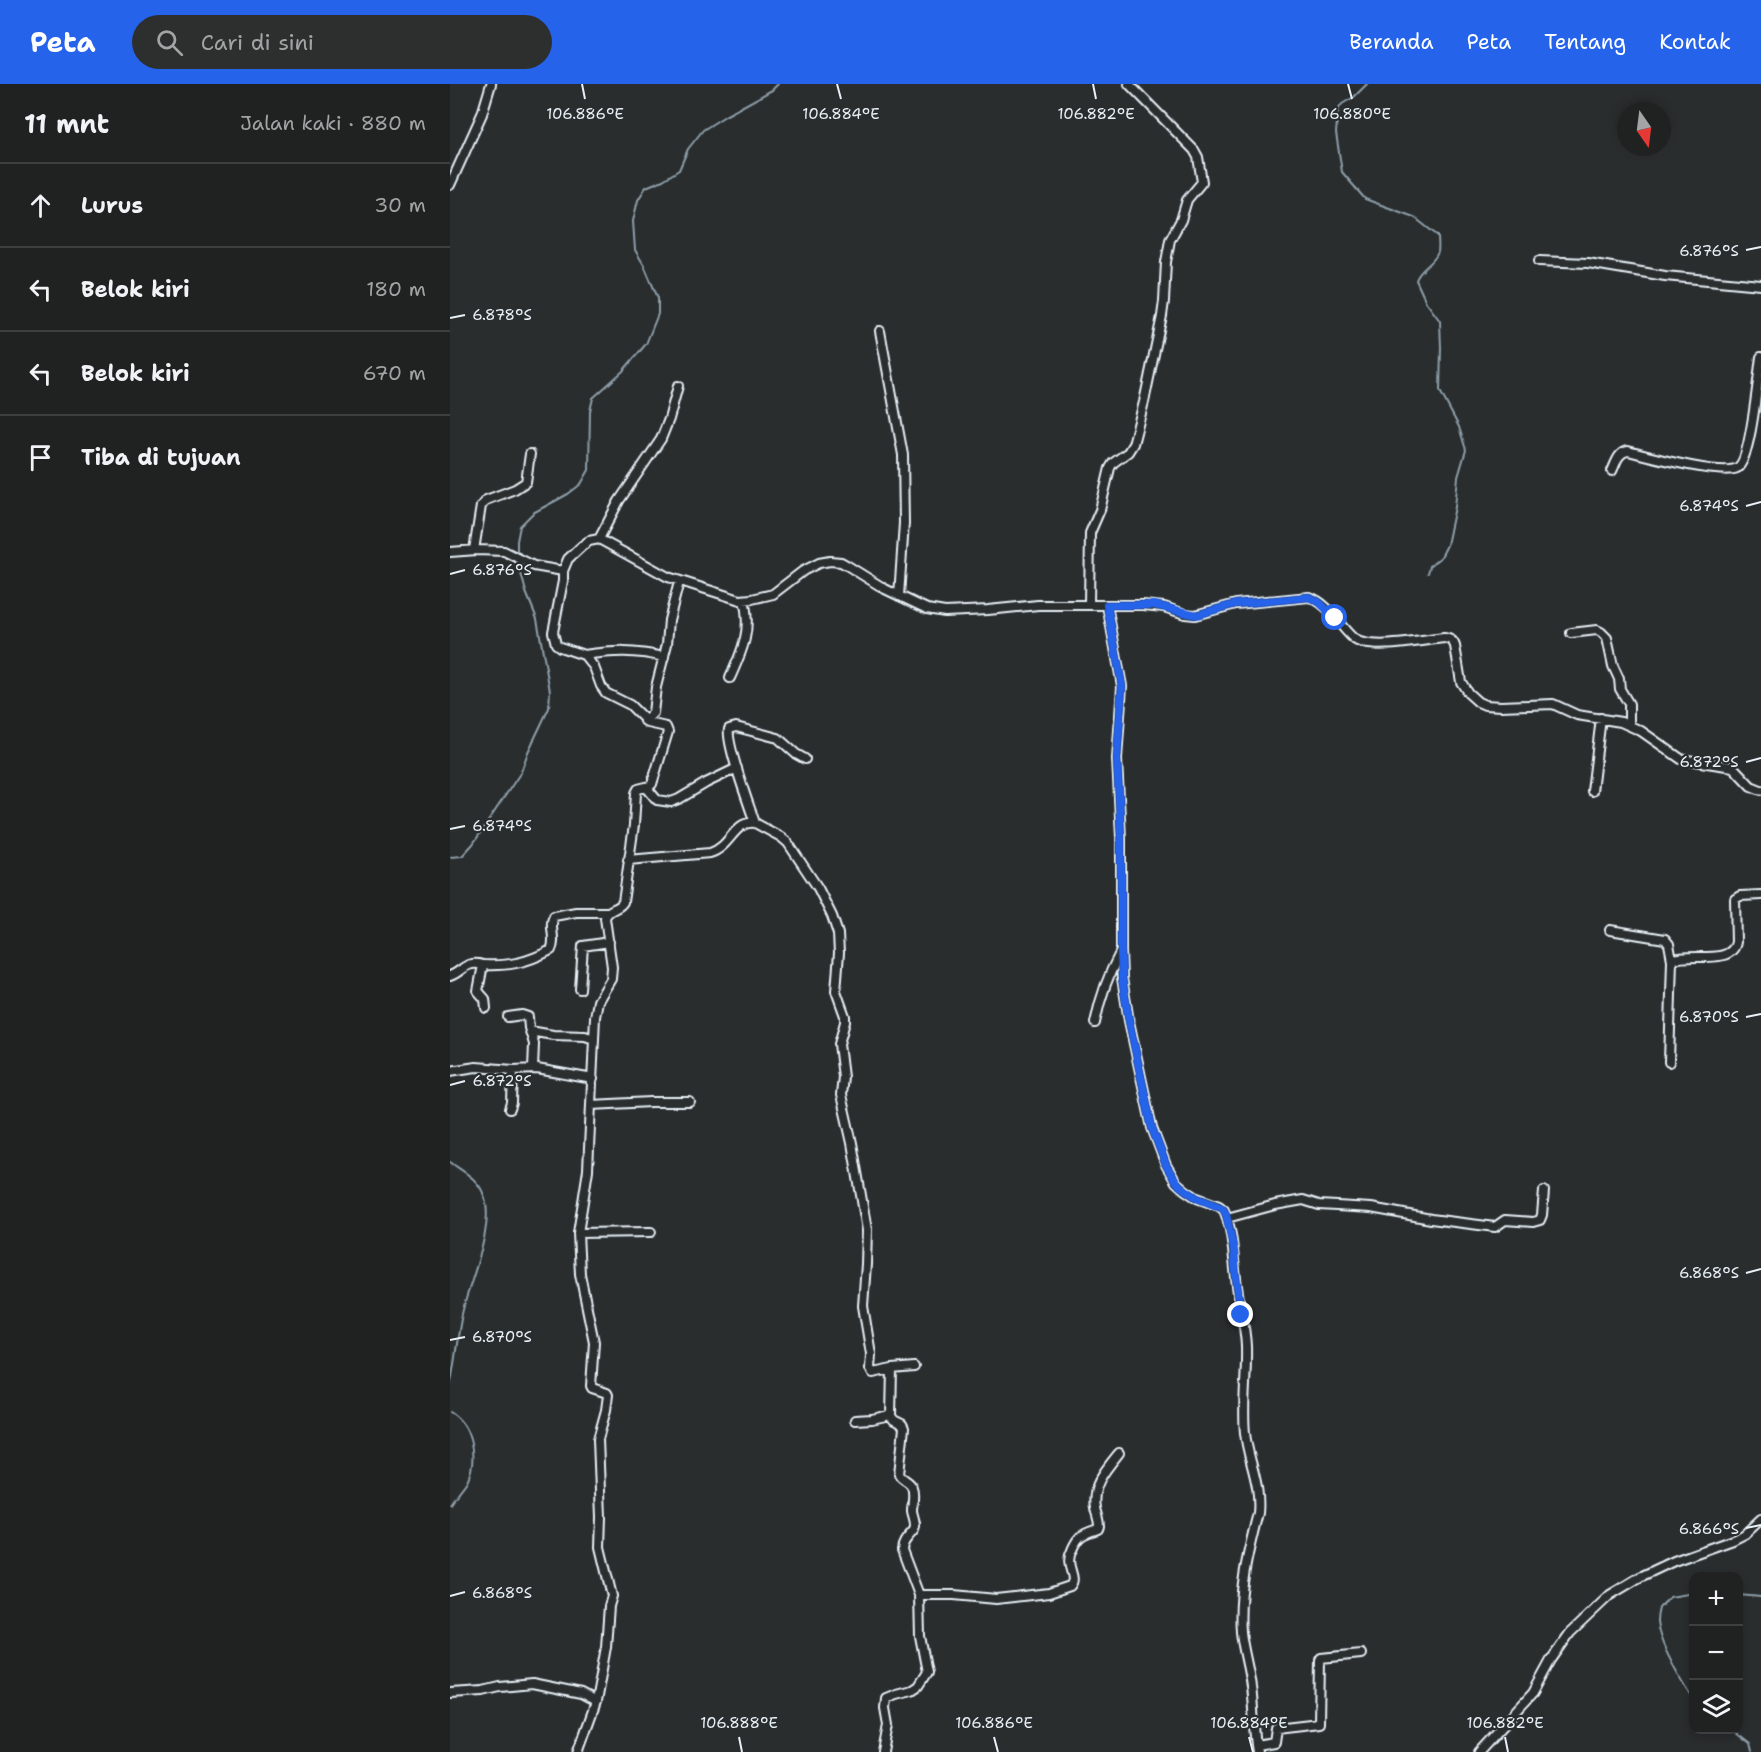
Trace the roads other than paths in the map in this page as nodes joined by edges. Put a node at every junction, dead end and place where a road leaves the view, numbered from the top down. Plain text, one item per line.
1 (491, 84) edge
2 (1129, 84) edge
3 (450, 185) edge
4 (1539, 261) dead end
5 (1761, 285) edge
6 (880, 331) dead end
7 (1761, 357) edge
8 (678, 386) dead end
9 (530, 454) dead end
10 (1612, 471) dead end
11 (598, 539) junction
12 (474, 550) junction
13 (450, 552) edge
14 (563, 571) junction
15 (679, 582) junction
16 (899, 596) junction
17 (744, 600) junction
18 (1089, 604) junction
19 (1107, 605) junction
20 (1571, 633) dead end
21 (584, 656) junction
22 (664, 657) junction
23 (730, 678) dead end
24 (1601, 718) junction
25 (645, 721) junction
26 (1629, 725) junction
27 (805, 759) dead end
28 (737, 768) junction
29 (646, 788) junction
30 (1761, 790) edge
31 (1592, 791) dead end
32 (754, 823) junction
33 (628, 860) junction
34 (1761, 895) edge
35 (608, 912) junction
36 (1610, 930) dead end
37 (609, 942) junction
38 (1121, 951) junction
39 (1672, 960) junction
40 (483, 965) junction
41 (450, 976) edge
42 (580, 989) dead end
43 (486, 1008) dead end
44 (508, 1017) dead end
45 (1095, 1023) dead end
46 (530, 1031) junction
47 (594, 1039) junction
48 (1669, 1062) dead end
49 (533, 1068) junction
50 (513, 1070) junction
51 (450, 1071) edge
52 (593, 1079) junction
53 (690, 1102) dead end
54 (591, 1104) junction
55 (510, 1109) dead end
56 (1544, 1191) dead end
57 (1227, 1218) junction
58 (651, 1232) dead end
59 (578, 1233) junction
60 (914, 1367) dead end
61 (892, 1369) junction
62 (891, 1415) junction
63 (855, 1420) dead end
64 (1119, 1453) dead end
65 (1761, 1518) edge
66 (919, 1595) junction
67 (1361, 1654) dead end
68 (450, 1693) edge
69 (596, 1702) junction
70 (1257, 1749) edge
71 (579, 1752) edge
72 (883, 1752) edge
73 (1479, 1752) edge

1 - 3 street
2 - 18 street
4 - 5 street
6 - 16 street
7 - 10 street
8 - 11 street
9 - 12 street
11 - 14 street
11 - 15 street
12 - 13 street
12 - 14 street
14 - 21 street
15 - 17 street
15 - 22 street
16 - 17 street
16 - 18 street
17 - 23 street
18 - 19 street
19 - 24 street
19 - 38 street
20 - 26 street
21 - 22 street
21 - 25 street
22 - 25 street
24 - 26 street
24 - 31 street
25 - 29 street
26 - 30 street
27 - 28 street
28 - 29 street
28 - 32 street
29 - 33 street
32 - 33 street
32 - 61 street
33 - 35 street
34 - 39 street
35 - 37 street
35 - 40 street
36 - 39 street
37 - 42 street
37 - 47 street
38 - 45 street
38 - 57 street
39 - 48 street
40 - 41 street
40 - 43 street
44 - 46 street
46 - 47 street
46 - 49 street
47 - 52 street
49 - 50 street
49 - 52 street
50 - 51 street
50 - 55 street
52 - 54 street
53 - 54 street
54 - 59 street
56 - 57 street
57 - 70 street
58 - 59 street
59 - 69 street
60 - 61 street
61 - 62 street
62 - 63 street
62 - 66 street
64 - 66 street
65 - 73 street
66 - 72 street
67 - 70 street
68 - 69 street
69 - 71 street

